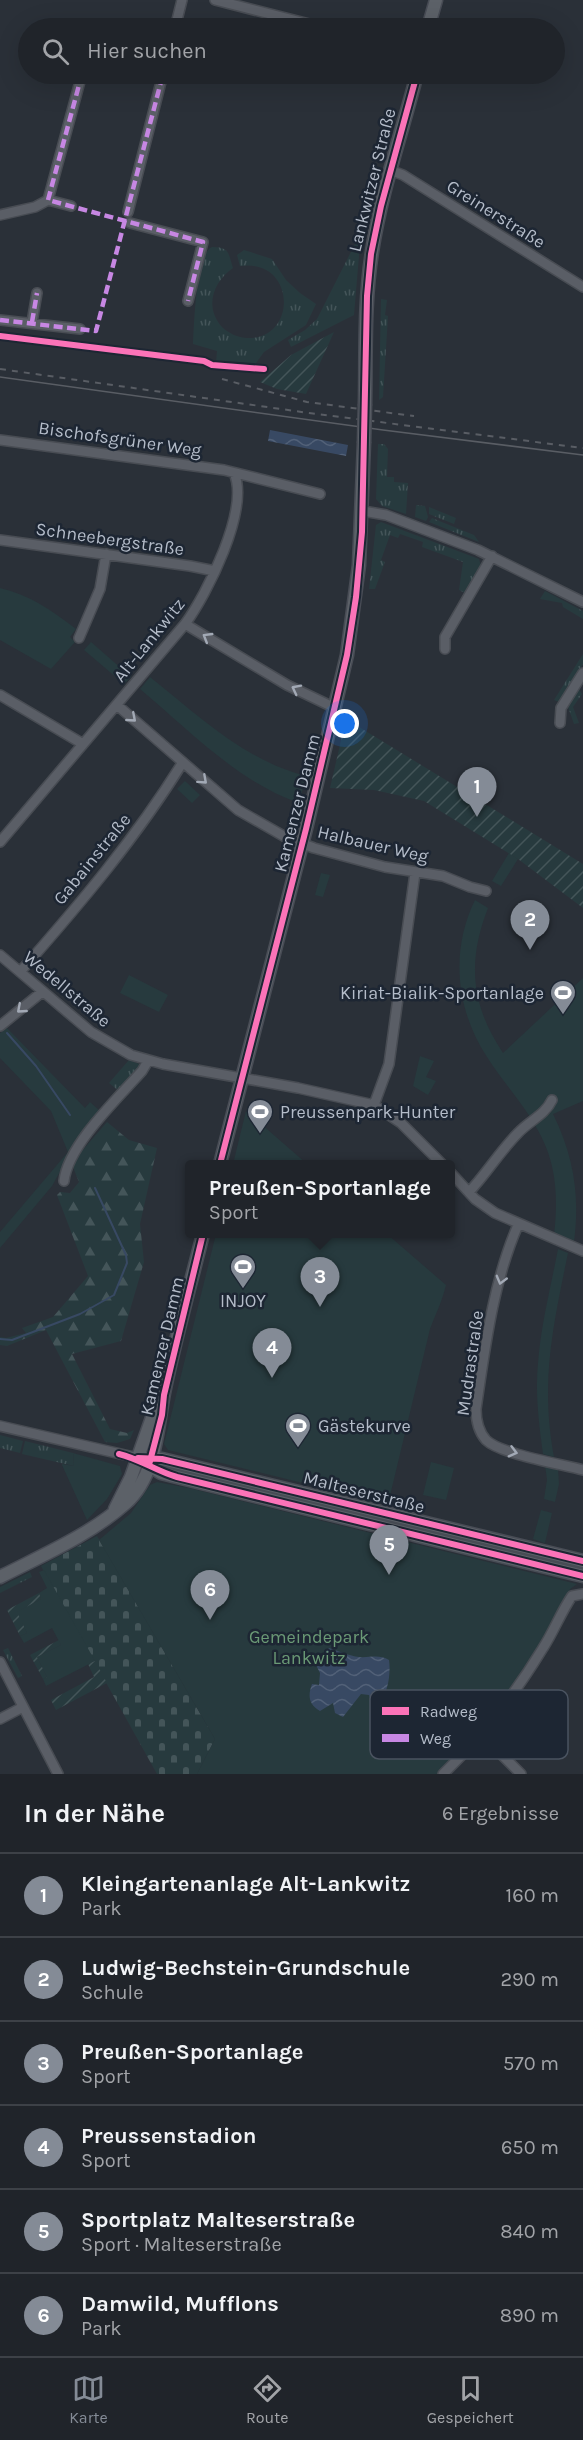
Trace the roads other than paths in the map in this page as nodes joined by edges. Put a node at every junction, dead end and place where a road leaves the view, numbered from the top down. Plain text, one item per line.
1 (182, 0) edge
2 (215, 0) edge
3 (435, 0) edge
4 (178, 18) edge
5 (286, 18) edge
6 (430, 18) edge
7 (78, 84) edge
8 (160, 84) edge
9 (414, 84) edge
10 (390, 170) junction
11 (48, 200) junction
12 (71, 206) dead end
13 (128, 212) dead end
14 (0, 215) edge
15 (130, 223) dead end
16 (583, 287) edge
17 (37, 293) dead end
18 (188, 300) dead end
19 (0, 320) edge
20 (32, 322) junction
21 (80, 329) dead end
22 (0, 440) edge
23 (364, 443) joint
24 (234, 473) junction
25 (320, 494) dead end
26 (363, 512) junction
27 (0, 540) edge
28 (106, 555) junction
29 (492, 556) junction
30 (215, 571) junction
31 (583, 602) edge
32 (186, 624) junction
33 (80, 638) dead end
34 (445, 649) dead end
35 (583, 673) edge
36 (0, 695) edge
37 (117, 705) junction
38 (335, 708) junction
39 (560, 723) dead end
40 (83, 744) junction
41 (183, 762) junction
42 (0, 842) edge
43 (303, 844) junction
44 (415, 873) junction
45 (486, 891) dead end
46 (0, 955) edge
47 (20, 972) junction
48 (42, 992) junction
49 (0, 1026) edge
50 (148, 1061) junction
51 (242, 1077) junction
52 (552, 1100) dead end
53 (374, 1105) junction
54 (221, 1160) edge
55 (438, 1160) edge
56 (455, 1178) edge
57 (64, 1181) dead end
58 (469, 1192) junction
59 (519, 1225) junction
60 (202, 1238) edge
61 (583, 1251) edge
62 (164, 1395) junction
63 (0, 1426) edge
64 (138, 1458) junction
65 (151, 1462) junction
66 (583, 1470) edge
67 (321, 1497) junction
68 (318, 1510) junction
69 (114, 1511) junction
70 (583, 1561) edge
71 (583, 1576) edge
72 (0, 1577) edge
73 (583, 1594) edge
74 (0, 1662) edge
75 (515, 1690) edge
76 (23, 1707) junction
77 (0, 1719) edge
78 (457, 1759) edge
79 (506, 1759) edge
80 (57, 1774) edge
81 (443, 1774) edge
82 (521, 1774) edge

1 - 4 street
2 - 5 street
3 - 6 main road
7 - 11 street
8 - 13 street
9 - 10 main road, Lankwitzer Straße
10 - 16 street, Greinerstraße
10 - 23 main road, Lankwitzer Straße, bridge
11 - 12 street
11 - 14 street
15 - 18 street
17 - 20 street
19 - 20 street
20 - 21 street
22 - 24 street, Bischofsgrüner Weg
23 - 26 main road, Kamenzer Damm
24 - 25 street
24 - 30 street, Alt-Lankwitz
26 - 29 street
26 - 38 main road, Kamenzer Damm
27 - 28 street, Schneebergstraße
28 - 30 street, Schneebergstraße
28 - 33 street
29 - 31 street
29 - 34 street
30 - 32 street, Alt-Lankwitz
32 - 37 street, Alt-Lankwitz
38 -> 32 street
35 - 39 street
36 - 40 street
37 - 40 street, Alt-Lankwitz
37 -> 41 street, Halbauer Weg
38 - 43 main road, Kamenzer Damm
40 - 42 street, Alt-Lankwitz
41 -> 43 street, Halbauer Weg
41 - 47 street, Gabainstraße
43 - 44 street, Halbauer Weg
43 - 51 main road, Kamenzer Damm
44 - 45 street, Halbauer Weg
44 - 53 street
46 - 47 street, Wedellstraße
47 - 48 street, Wedellstraße
48 -> 49 street
48 - 50 street, Wedellstraße
50 - 51 street, Wedellstraße
50 - 57 street
51 - 53 street, Wedellstraße
51 - 54 main road, Kamenzer Damm
52 - 58 street
53 - 55 street, Wedellstraße
56 - 58 street
58 - 59 street
59 - 61 street
59 -> 66 street, Mudrastraße
60 - 62 main road, Kamenzer Damm
62 - 64 main road, Kamenzer Damm
62 - 65 main road, Kamenzer Damm
63 - 64 street, Malteserstraße
64 - 65 main road, Malteserstraße
64 - 69 main road, Kamenzer Damm
65 - 67 main road, Malteserstraße
65 - 68 main road, Malteserstraße
65 - 69 main road, Kamenzer Damm
67 - 68 main road
67 - 70 main road, Malteserstraße
68 - 71 main road, Malteserstraße
69 - 72 main road, Kamenzer Damm
73 - 75 street
74 - 76 street
76 - 77 street
76 - 80 street
78 - 81 street
79 - 82 street

